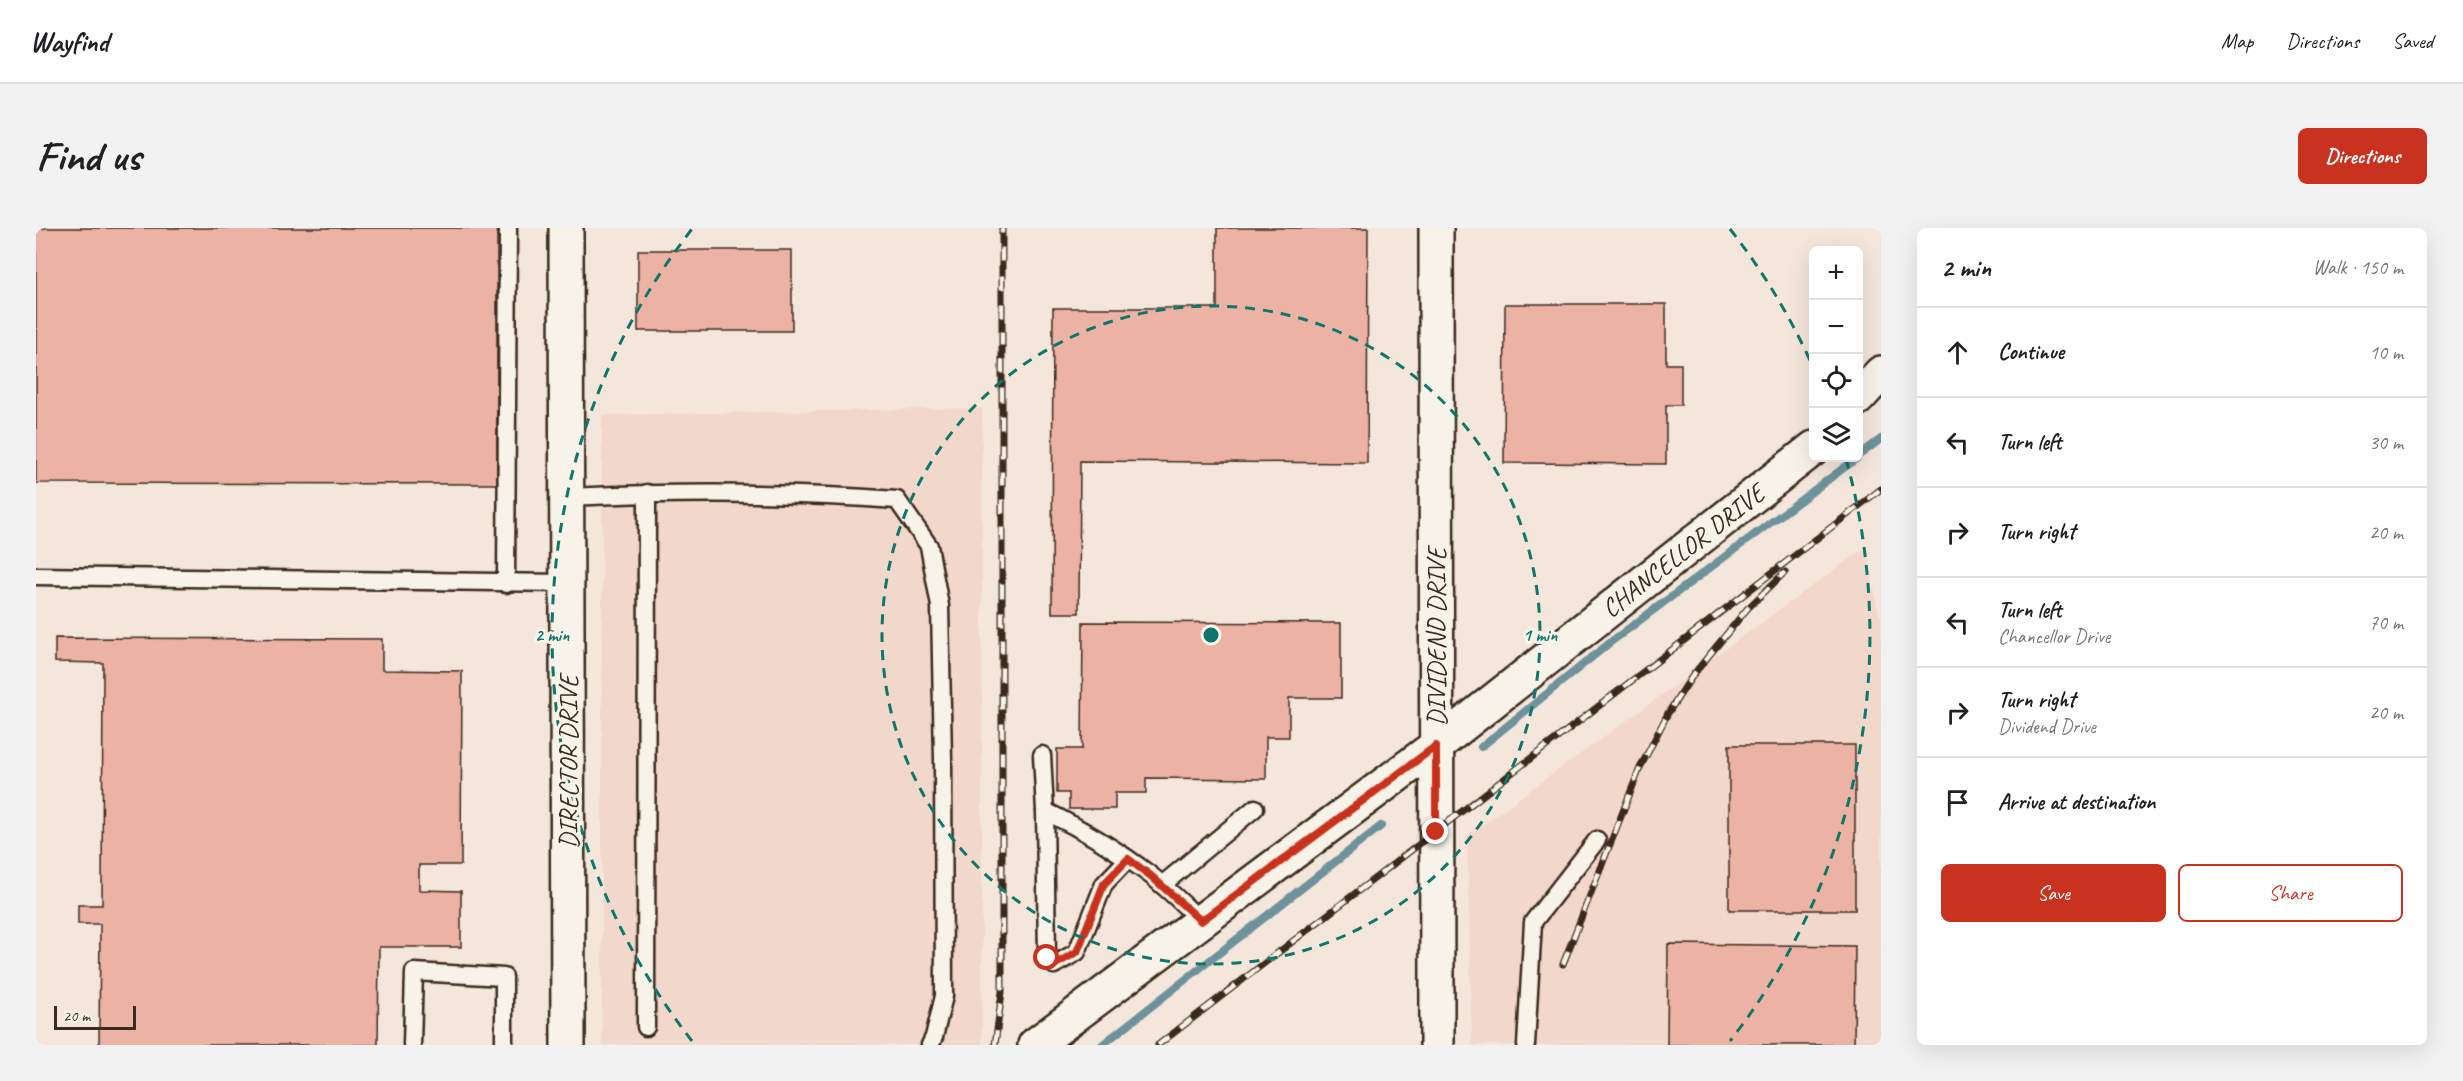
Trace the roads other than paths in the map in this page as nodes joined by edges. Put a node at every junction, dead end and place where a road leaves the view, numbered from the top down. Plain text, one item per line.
1 (508, 228) edge
2 (567, 228) edge
3 (1436, 228) edge
4 (1881, 373) edge
5 (1863, 393) edge
6 (1809, 451) edge
7 (647, 493) junction
8 (567, 496) junction
9 (36, 576) edge
10 (567, 583) junction
11 (506, 584) junction
12 (1436, 746) junction
13 (1042, 755) dead end
14 (1255, 808) dead end
15 (1045, 811) junction
16 (1597, 840) dead end
17 (1128, 859) junction
18 (1162, 885) junction
19 (1201, 921) junction
20 (646, 1027) dead end
21 (412, 1045) edge
22 (504, 1045) edge
23 (568, 1045) edge
24 (930, 1045) edge
25 (1035, 1045) edge
26 (1437, 1045) edge
27 (1526, 1045) edge

1 - 11 lane
2 - 8 street, DIRECTOR DRIVE
3 - 12 street, DIVIDEND DRIVE
4 - 5 street
6 - 12 street, CHANCELLOR DRIVE
7 - 8 lane
7 - 20 lane
7 - 24 lane
8 - 10 street, DIRECTOR DRIVE
9 - 11 lane
10 - 11 lane
10 - 23 street, DIRECTOR DRIVE
12 - 19 street, CHANCELLOR DRIVE
12 - 26 street, DIVIDEND DRIVE
13 - 15 lane
14 - 18 lane
15 - 17 lane
15 - 17 lane
16 - 27 lane
17 - 18 lane
18 - 19 lane
19 - 25 street, CHANCELLOR DRIVE
21 - 22 lane

